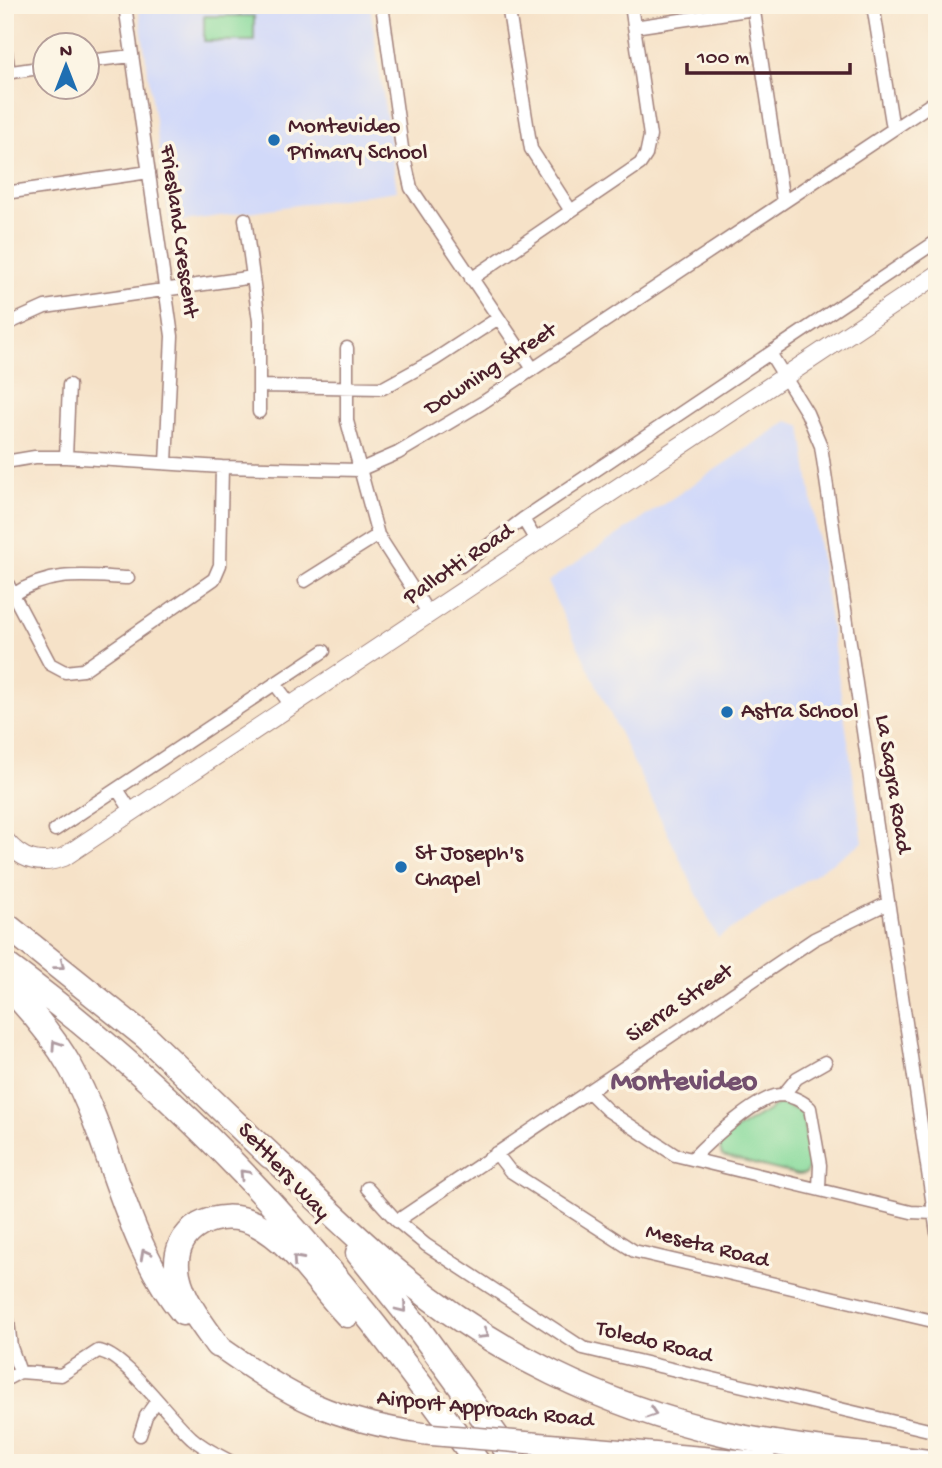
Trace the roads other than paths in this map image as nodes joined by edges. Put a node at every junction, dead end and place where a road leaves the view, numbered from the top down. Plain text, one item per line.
1 (125, 5) edge
2 (382, 5) edge
3 (508, 5) edge
4 (631, 5) edge
5 (873, 5) edge
6 (753, 7) edge
7 (634, 27) junction
8 (5, 46) edge
9 (132, 56) junction
10 (102, 59) edge
11 (32, 69) edge
12 (7, 73) edge
13 (937, 100) edge
14 (893, 129) junction
15 (149, 172) junction
16 (5, 193) edge
17 (783, 202) junction
18 (571, 211) junction
19 (244, 219) dead end
20 (937, 241) edge
21 (937, 275) edge
22 (253, 276) junction
23 (471, 279) junction
24 (166, 289) junction
25 (497, 319) junction
26 (5, 325) edge
27 (347, 348) dead end
28 (770, 353) junction
29 (533, 369) junction
30 (785, 377) junction
31 (69, 385) dead end
32 (261, 386) junction
33 (347, 388) junction
34 (259, 412) dead end
35 (66, 457) junction
36 (5, 462) edge
37 (166, 463) junction
38 (222, 467) junction
39 (359, 470) junction
40 (523, 519) junction
41 (378, 535) junction
42 (537, 542) junction
43 (461, 566) dead end
44 (128, 578) dead end
45 (5, 579) edge
46 (305, 581) dead end
47 (13, 594) junction
48 (429, 614) junction
49 (324, 651) dead end
50 (275, 684) junction
51 (291, 705) junction
52 (117, 789) junction
53 (132, 812) junction
54 (55, 830) dead end
55 (5, 840) edge
56 (888, 903) junction
57 (5, 924) edge
58 (5, 964) edge
59 (5, 984) edge
60 (825, 1062) dead end
61 (587, 1091) junction
62 (783, 1095) junction
63 (261, 1146) junction
64 (496, 1153) junction
65 (693, 1158) junction
66 (367, 1188) dead end
67 (819, 1188) junction
68 (934, 1213) junction
69 (397, 1221) junction
70 (937, 1233) edge
71 (5, 1296) edge
72 (937, 1322) edge
73 (217, 1345) junction
74 (20, 1372) junction
75 (5, 1380) edge
76 (156, 1402) junction
77 (444, 1417) junction
78 (937, 1432) edge
79 (140, 1435) dead end
80 (233, 1463) edge
81 (478, 1463) edge
82 (516, 1463) edge
83 (767, 1463) edge
84 (937, 1463) edge

1 - 9 street, Friesland Crescent
2 - 23 street
3 - 18 street
4 - 7 street
5 - 14 street
6 - 7 street
6 - 17 street
7 - 18 street
8 - 12 street
9 - 10 street
9 - 15 street, Friesland Crescent
11 - 12 street
13 - 14 street, Downing Street
14 - 17 street, Downing Street
15 - 16 street
15 - 24 street, Friesland Crescent
17 - 29 street, Downing Street
18 - 23 street
19 - 22 street
20 - 28 street, Pallotti Road
21 - 30 street, Pallotti Road
22 - 24 street
22 - 32 street
23 - 25 street
24 - 26 street
24 - 37 street, Friesland Crescent
25 - 29 street
25 - 33 street
27 - 33 street
28 - 30 street, La Sagra Road
28 - 40 street, Pallotti Road
29 - 39 street, Downing Street
30 - 42 street, Pallotti Road
30 - 56 street, La Sagra Road
31 - 35 street
32 - 33 street
32 - 34 street
33 - 39 street
35 - 36 street, Downing Street
35 - 37 street, Downing Street
37 - 38 street, Downing Street
38 - 39 street, Downing Street
38 - 47 street
39 - 41 street
40 - 42 street
40 - 43 street, Pallotti Road
41 - 46 street
41 - 48 street
42 - 48 street, Pallotti Road
44 - 47 street
45 - 47 street
48 - 51 street, Pallotti Road
49 - 50 street
50 - 51 street
50 - 52 street
51 - 53 street, Pallotti Road
52 - 53 street
52 - 54 street
53 - 55 street, Pallotti Road
56 - 61 street, Sierra Street
56 - 68 street, La Sagra Road
57 -> 63 highway, Settlers Way
77 -> 58 highway, Settlers Way
73 -> 59 highway
60 - 62 street
61 - 64 street, Sierra Street
61 - 65 street
62 - 65 street
62 - 67 street
63 -> 82 highway, Settlers Way
63 -> 84 highway
64 - 69 street, Sierra Street
64 - 72 street, Meseta Road
65 - 67 street
66 - 69 street, Toledo Road
67 - 68 street
68 - 70 street, La Sagra Road
69 - 78 street, Toledo Road
71 - 74 street
77 -> 73 highway
73 - 83 main road, Airport Approach Road, bridge
74 - 75 street
74 - 76 street
76 - 79 street
76 - 80 street
77 - 81 highway, Settlers Way

